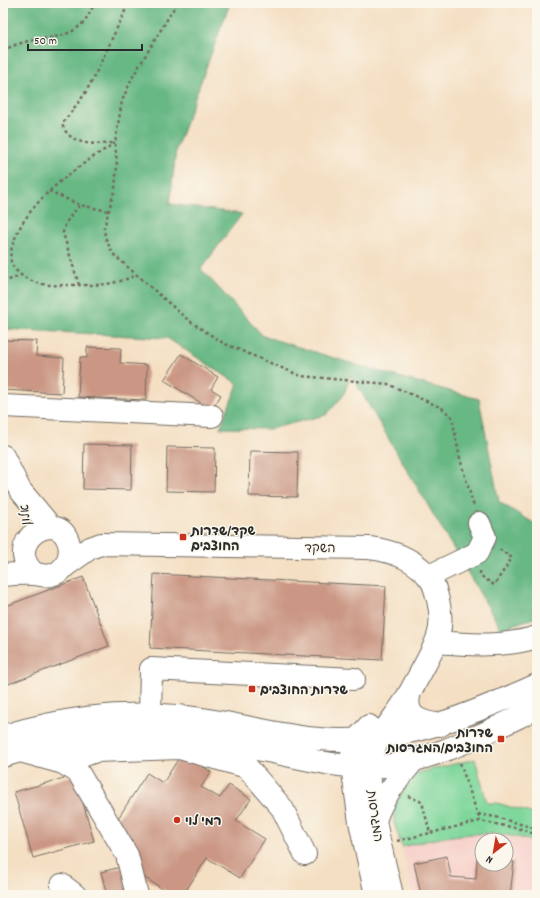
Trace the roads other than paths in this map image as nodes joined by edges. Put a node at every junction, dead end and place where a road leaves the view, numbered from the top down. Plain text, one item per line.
1 (3, 406) edge
2 (212, 416) dead end
3 (3, 456) edge
4 (20, 490) junction
5 (55, 529) junction
6 (482, 530) road end
7 (22, 543) junction
8 (101, 544) junction
9 (3, 561) edge
10 (65, 566) junction
11 (35, 574) junction
12 (3, 575) edge
13 (428, 576) junction
14 (537, 637) edge
15 (437, 642) junction
16 (421, 671) junction
17 (354, 679) dead end
18 (537, 685) edge
19 (408, 694) junction
20 (537, 708) edge
21 (150, 715) junction
22 (441, 724) junction
23 (3, 736) edge
24 (380, 738) junction
25 (358, 739) junction
26 (12, 754) edge
27 (414, 760) junction
28 (64, 763) junction
29 (361, 766) junction
30 (376, 821) junction
31 (305, 854) dead end
32 (138, 895) edge
33 (376, 895) edge
34 (392, 895) edge

1 - 2 street
3 - 4 street, אלון
4 - 5 street, אלון
4 - 7 street, אלון
5 - 7 street
5 - 8 street, השקד
5 - 10 street
6 - 13 street
7 - 9 street
7 - 11 street
8 - 10 street, השקד
8 - 13 street, השקד
10 - 11 street
11 - 12 street
13 - 15 street, השקד
14 - 15 street
15 - 16 street, השקד
16 - 19 street, השקד
16 - 25 street, השקד
17 - 21 street
18 - 22 street
19 - 22 street
19 - 24 street, השקד
20 - 27 street
21 - 23 street
21 - 25 street
22 - 24 street
24 - 25 street
24 - 29 street, המגרסות
25 - 29 street, המגרסות
26 - 28 street
26 - 29 street
27 - 29 street
27 - 30 street
28 - 31 street
28 - 32 street
29 - 30 street, המגרסות
29 - 33 street, המגרסות
30 - 34 street, המגרסות

